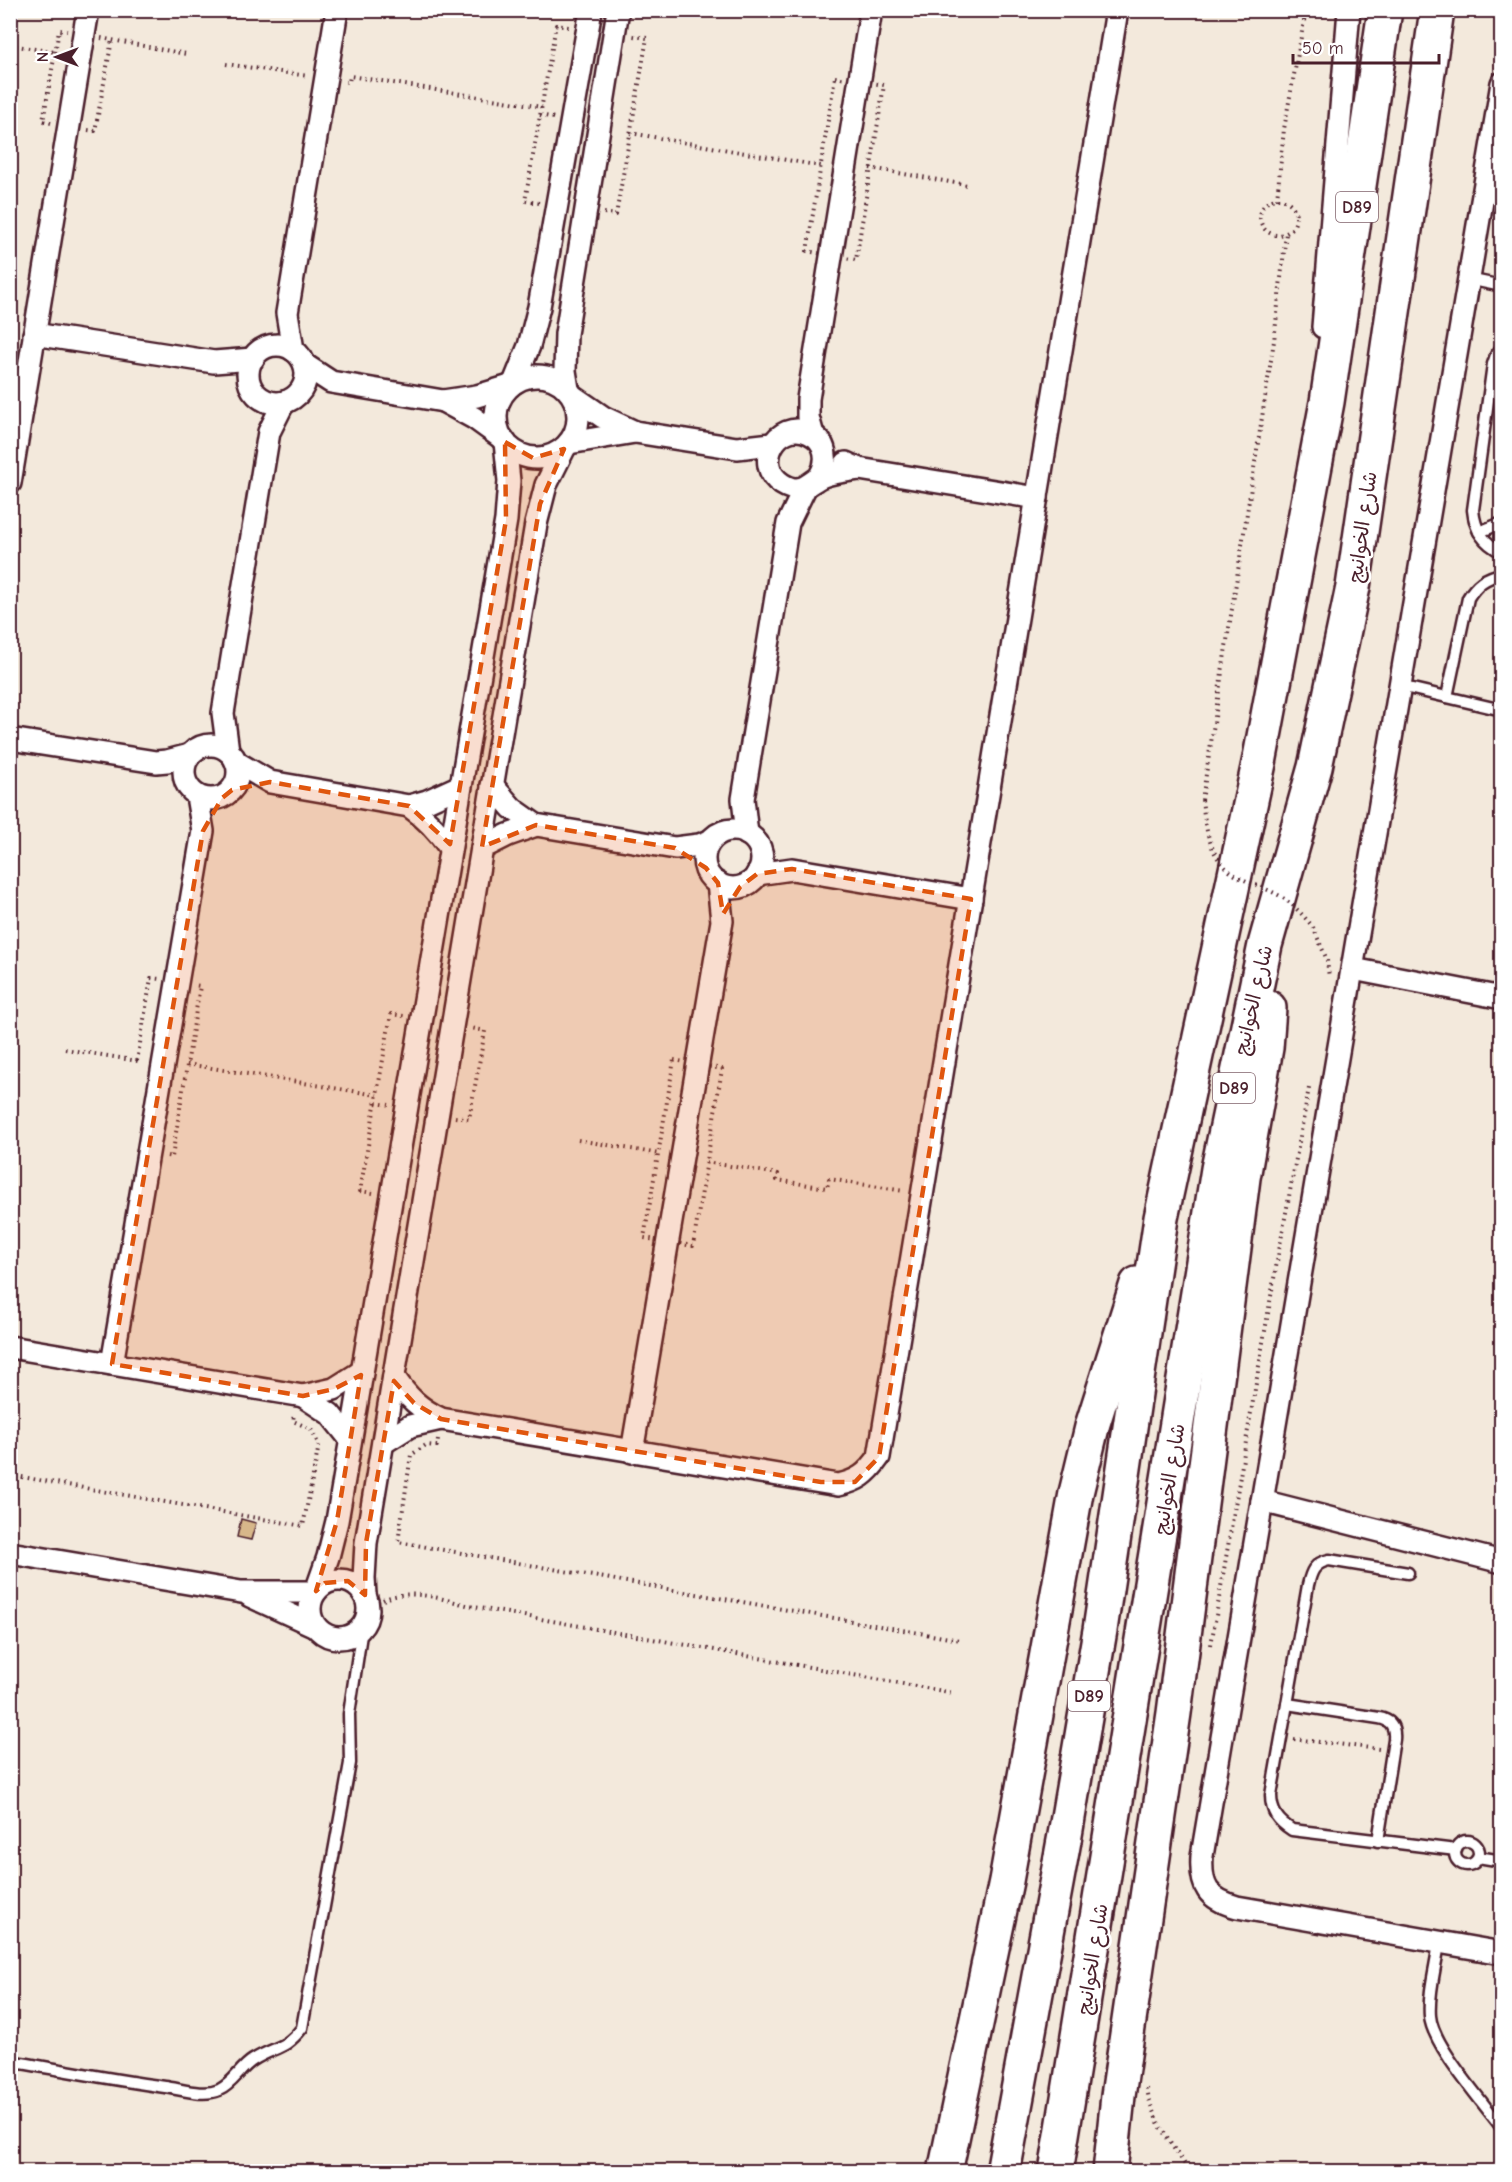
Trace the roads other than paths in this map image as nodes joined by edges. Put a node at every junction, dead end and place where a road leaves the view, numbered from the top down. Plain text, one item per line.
1 (88, 10) edge
2 (337, 10) edge
3 (618, 10) edge
4 (871, 10) edge
5 (1118, 10) edge
6 (1349, 10) edge
7 (1385, 10) edge
8 (1437, 10) edge
9 (589, 20) edge
10 (1502, 84) edge
11 (1468, 279) junction
12 (1502, 286) edge
13 (287, 313) junction
14 (34, 334) junction
15 (1502, 348) edge
16 (260, 353) junction
17 (299, 357) junction
18 (214, 362) junction
19 (332, 382) junction
20 (512, 384) junction
21 (257, 392) junction
22 (571, 393) junction
23 (292, 396) junction
24 (808, 399) junction
25 (443, 401) junction
26 (1328, 402) junction
27 (269, 432) junction
28 (636, 432) junction
29 (781, 438) junction
30 (504, 441) junction
31 (819, 443) junction
32 (566, 446) junction
33 (737, 448) junction
34 (859, 469) junction
35 (776, 476) junction
36 (812, 482) junction
37 (10, 483) edge
38 (1037, 498) junction
39 (788, 523) junction
40 (1502, 523) edge
41 (1479, 532) junction
42 (1502, 552) edge
43 (1502, 574) edge
44 (1400, 686) junction
45 (1447, 697) junction
46 (1502, 710) edge
47 (223, 713) junction
48 (10, 739) edge
49 (195, 751) junction
50 (232, 756) junction
51 (156, 762) junction
52 (270, 782) junction
53 (492, 785) junction
54 (460, 786) junction
55 (191, 788) junction
56 (227, 794) junction
57 (743, 799) junction
58 (409, 806) junction
59 (536, 825) junction
60 (203, 831) junction
61 (747, 834) junction
62 (717, 836) junction
63 (450, 848) junction
64 (482, 848) junction
65 (675, 848) junction
66 (760, 852) junction
67 (792, 869) junction
68 (758, 874) junction
69 (712, 876) junction
70 (740, 887) junction
71 (971, 898) junction
72 (722, 921) junction
73 (1264, 945) junction
74 (1353, 969) junction
75 (1502, 998) edge
76 (1161, 1218) junction
77 (10, 1347) edge
78 (112, 1364) junction
79 (362, 1372) junction
80 (394, 1377) junction
81 (300, 1396) junction
82 (441, 1419) junction
83 (351, 1439) junction
84 (383, 1443) junction
85 (632, 1452) junction
86 (1262, 1501) junction
87 (10, 1553) edge
88 (1502, 1562) edge
89 (1408, 1573) dead end
90 (241, 1592) junction
91 (315, 1592) junction
92 (367, 1601) junction
93 (315, 1626) junction
94 (362, 1628) junction
95 (1287, 1704) junction
96 (1378, 1841) junction
97 (1502, 1861) edge
98 (1439, 1943) junction
99 (1502, 1953) edge
100 (10, 2061) edge
101 (1502, 2128) edge
102 (945, 2172) edge
103 (1003, 2172) edge
104 (1056, 2172) edge
105 (1110, 2172) edge

1 - 14 street
2 - 13 street
3 - 22 street
4 - 24 street
5 - 38 street
6 - 26 street
7 - 26 highway, D89
8 - 73 highway, شارع الخوانيج / D89
9 - 20 street
10 - 11 street
11 - 12 lane
11 - 44 street
13 - 16 street
13 - 17 street
14 - 18 street
14 - 37 street
15 - 41 lane
16 - 17 street
16 - 18 street
16 - 21 street
17 - 19 street
17 - 23 street
18 - 21 street
19 - 23 street
19 - 25 street
20 - 22 street
20 - 25 street
20 - 30 street
21 - 23 street
21 - 27 street
22 - 28 street
22 - 32 street
23 - 27 street
24 - 29 street
24 - 31 street
25 - 30 street
26 - 76 highway, D89
27 - 47 street
28 - 32 street
28 - 33 street
29 - 31 street
29 - 33 street
29 - 35 street
30 - 32 street
30 - 54 street
31 - 34 street
31 - 36 street
32 - 53 street
33 - 35 street
34 - 36 street
34 - 38 street
35 - 36 street
35 - 39 street
36 - 39 street
38 - 71 street
39 - 57 street
40 - 41 lane
41 - 42 lane
43 - 45 lane
44 - 45 lane
44 - 74 street
45 - 46 lane
47 - 49 street
47 - 50 street
48 - 51 street
49 - 50 street
49 - 51 street
49 - 55 street
50 - 52 street
50 - 56 street
51 - 55 street
52 - 56 street
52 - 58 street
53 - 59 street
53 - 64 street
54 - 58 street
54 - 63 street
55 - 56 street
55 - 60 street
56 - 60 street
57 - 61 street
57 - 62 street
58 - 63 street
59 - 64 street
59 - 65 street
60 - 78 street
61 - 62 street
61 - 66 street
62 - 65 street
62 - 69 street
63 - 79 street
64 - 80 street
65 - 69 street
66 - 67 street
66 - 68 street
67 - 68 street
67 - 71 street
68 - 70 street
69 - 70 street
69 - 72 street
70 - 72 street
71 - 85 street
72 - 85 street
73 - 104 highway, شارع الخوانيج / D89
73 - 105 highway
74 - 75 street
74 - 86 street
76 - 102 highway
76 - 103 highway, D89
77 - 78 street
78 - 81 street
79 - 81 street
79 - 83 street
80 - 82 street
80 - 84 street
81 - 83 street
82 - 84 street
82 - 85 street
83 - 91 street
84 - 92 street
86 - 88 street
86 - 98 street
87 - 90 street
89 - 95 lane
90 - 91 street
90 - 93 street
91 - 92 street
91 - 93 street
92 - 94 street
93 - 94 street
94 - 100 lane
95 - 96 lane
95 - 96 lane
96 - 97 lane
98 - 99 street
98 - 101 lane

